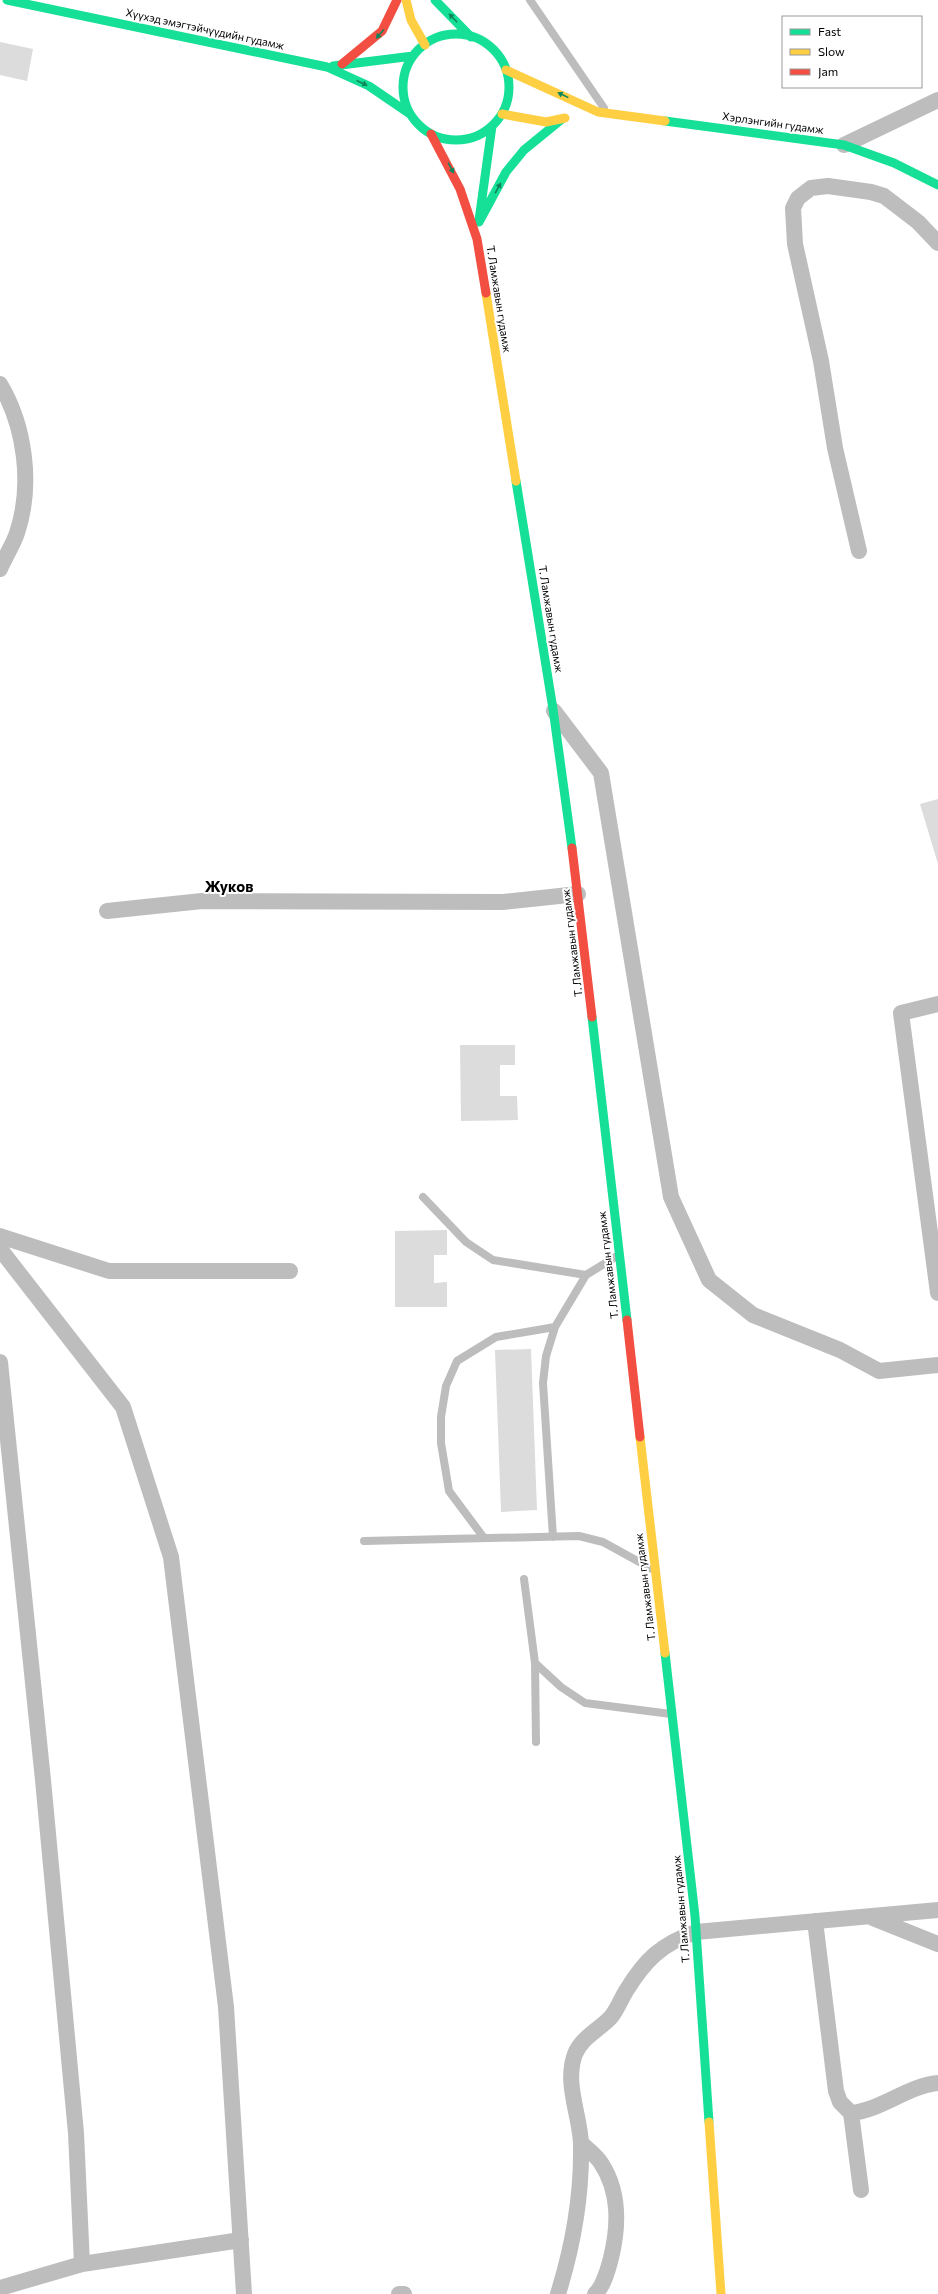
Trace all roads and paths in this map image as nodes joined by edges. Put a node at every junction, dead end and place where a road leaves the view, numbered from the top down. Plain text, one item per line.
1 (7, 0) edge
2 (397, 0) edge
3 (406, 0) edge
4 (435, 0) edge
5 (530, 0) edge
6 (471, 37) junction
7 (425, 44) junction
8 (413, 56) junction
9 (342, 64) junction
10 (327, 66) junction
11 (506, 70) junction
12 (938, 100) edge
13 (598, 112) junction
14 (608, 113) junction
15 (410, 114) junction
16 (502, 114) junction
17 (562, 119) junction
18 (492, 126) junction
19 (431, 134) junction
20 (844, 145) junction
21 (938, 185) edge
22 (479, 222) junction
23 (477, 239) junction
24 (938, 243) edge
25 (0, 384) edge
26 (859, 551) dead end
27 (0, 569) edge
28 (553, 709) junction
29 (578, 894) junction
30 (107, 911) dead end
31 (938, 1004) edge
32 (424, 1197) dead end
33 (0, 1236) edge
34 (0, 1249) edge
35 (619, 1254) junction
36 (290, 1271) dead end
37 (586, 1275) junction
38 (938, 1293) edge
39 (555, 1327) junction
40 (0, 1362) edge
41 (938, 1365) edge
42 (553, 1537) junction
43 (484, 1538) junction
44 (364, 1541) dead end
45 (656, 1571) junction
46 (524, 1579) dead end
47 (535, 1663) junction
48 (672, 1714) junction
49 (536, 1742) dead end
50 (938, 1910) edge
51 (868, 1916) junction
52 (815, 1921) junction
53 (696, 1932) junction
54 (938, 1944) edge
55 (938, 2083) edge
56 (851, 2113) junction
57 (581, 2143) junction
58 (861, 2190) dead end
59 (241, 2240) junction
60 (82, 2264) junction
61 (0, 2288) edge
62 (244, 2294) edge
63 (399, 2294) edge
64 (404, 2294) edge
65 (558, 2294) edge
66 (595, 2294) edge
67 (720, 2294) edge

1 - 10 main road, Хүүхэд эмэгтэйчүүдийн гудамж
2 -> 9 main road
3 - 7 main road
6 -> 4 main road
5 - 14 lane
6 - 7 main road
6 - 11 main road
7 - 8 main road
8 - 9 main road, Хүүхэд эмэгтэйчүүдийн гудамж
8 - 15 main road
9 - 10 main road, Хүүхэд эмэгтэйчүүдийн гудамж
10 -> 15 main road, Хүүхэд эмэгтэйчүүдийн гудамж
13 -> 11 main road, Хэрлэнгийн гудамж
11 - 16 main road
12 - 20 street
13 - 14 main road, Хэрлэнгийн гудамж
13 - 17 main road, Хэрлэнгийн гудамж
14 - 20 main road, Хэрлэнгийн гудамж
15 - 19 main road
16 - 17 main road, Хэрлэнгийн гудамж
16 - 18 main road
22 -> 17 main road
18 - 19 main road
18 - 22 main road, Т. Ламжавын гудамж
19 -> 23 main road, Т. Ламжавын гудамж
20 - 21 main road, Хэрлэнгийн гудамж
22 - 23 main road, Т. Ламжавын гудамж
23 - 28 main road, Т. Ламжавын гудамж
24 - 26 street
25 - 27 street
28 - 29 main road, Т. Ламжавын гудамж
28 - 41 street
29 - 30 street
29 - 35 main road, Т. Ламжавын гудамж
31 - 38 street
32 - 37 lane
33 - 36 street
34 - 59 street
35 - 37 lane
35 - 45 main road, Т. Ламжавын гудамж
37 - 39 lane
39 - 42 lane
39 - 43 lane
40 - 60 street
42 - 43 lane
42 - 45 lane
43 - 44 lane
45 - 48 main road, Т. Ламжавын гудамж
46 - 47 lane
47 - 48 lane
47 - 49 lane
48 - 53 main road, Т. Ламжавын гудамж
50 - 51 street
51 - 52 street
51 - 54 street
52 - 53 street
52 - 56 street
53 - 57 street
53 - 67 main road, Т. Ламжавын гудамж
55 - 56 street
56 - 58 street
57 - 65 street
57 - 66 street
59 - 60 street
59 - 62 street
60 - 61 street
63 - 64 street

